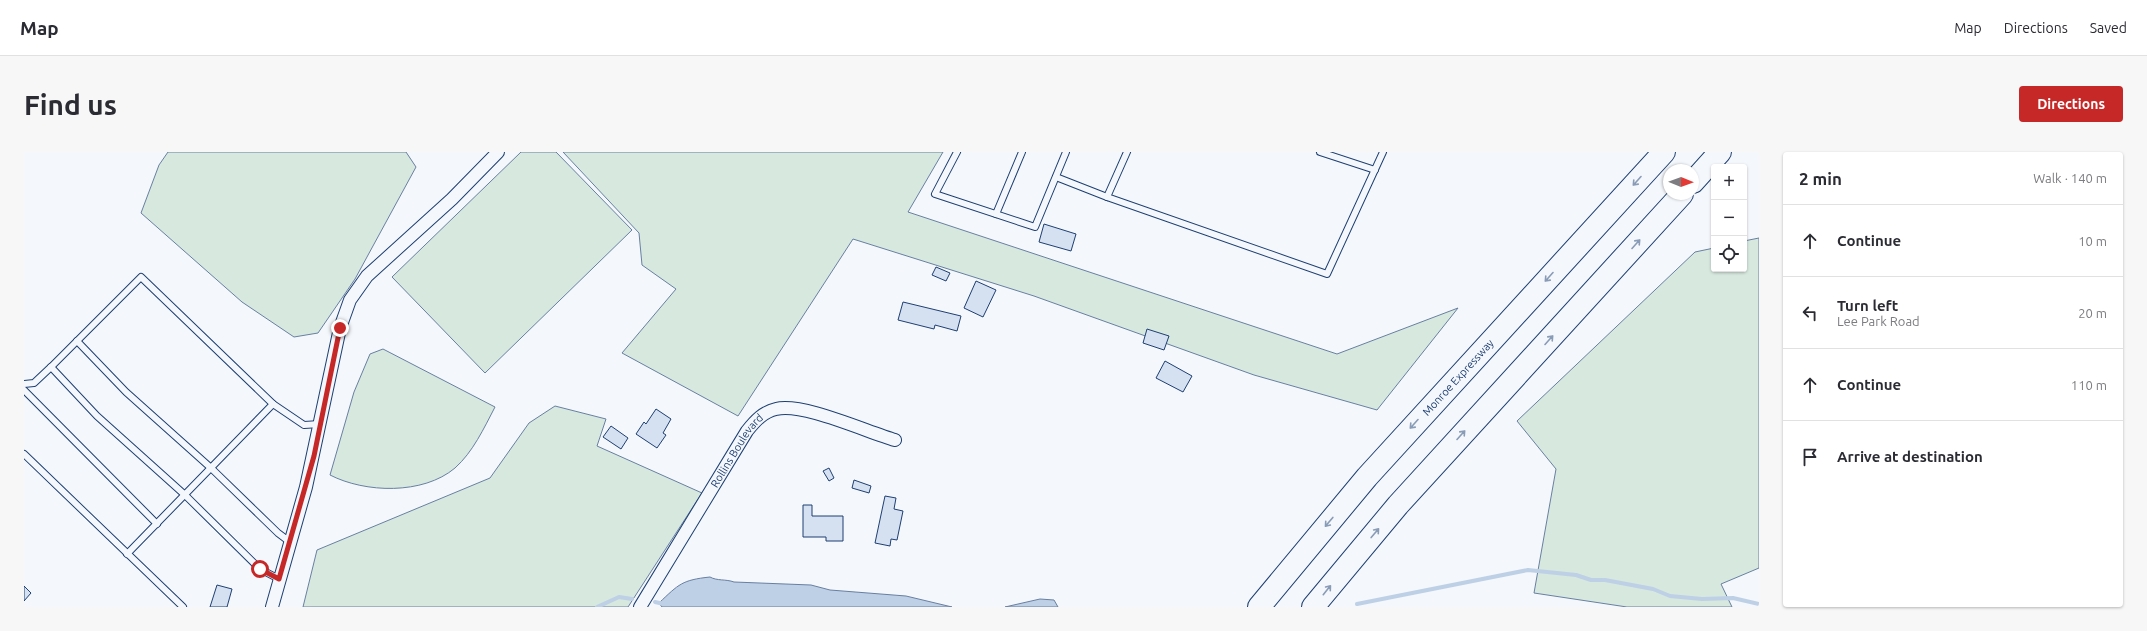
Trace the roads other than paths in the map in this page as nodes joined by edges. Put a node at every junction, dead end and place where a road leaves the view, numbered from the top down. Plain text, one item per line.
1 (498, 152) edge
2 (957, 152) edge
3 (1022, 152) edge
4 (1066, 152) edge
5 (1127, 152) edge
6 (1320, 152) edge
7 (1383, 152) edge
8 (1664, 152) edge
9 (1720, 152) edge
10 (1375, 170) junction
11 (1699, 175) edge
12 (1056, 177) junction
13 (1107, 197) junction
14 (1677, 200) edge
15 (996, 214) junction
16 (77, 341) junction
17 (51, 367) junction
18 (24, 384) edge
19 (24, 390) edge
20 (273, 404) junction
21 (320, 424) junction
22 (895, 440) dead end
23 (24, 454) edge
24 (211, 468) junction
25 (185, 495) junction
26 (157, 524) junction
27 (290, 542) junction
28 (127, 554) junction
29 (279, 579) junction
30 (183, 607) edge
31 (272, 607) edge
32 (640, 607) edge
33 (1259, 607) edge
34 (1313, 607) edge

1 - 21 street
2 - 15 lane
3 - 15 lane
4 - 12 lane
5 - 13 lane
6 - 10 lane
7 - 10 lane
8 -> 33 highway, Monroe Expressway
9 - 11 highway
10 - 13 lane
12 - 13 lane
12 - 15 lane
34 -> 14 highway
16 - 17 lane
16 - 20 lane
16 - 24 lane
17 - 18 lane
17 - 25 lane
19 - 26 lane
20 - 21 lane
20 - 24 lane
21 - 27 street
22 - 32 street, Rollins Boulevard
23 - 28 lane
24 - 25 lane
24 - 27 lane
25 - 26 lane
25 - 29 lane
26 - 28 lane
27 - 29 street
28 - 30 lane
29 - 31 street

